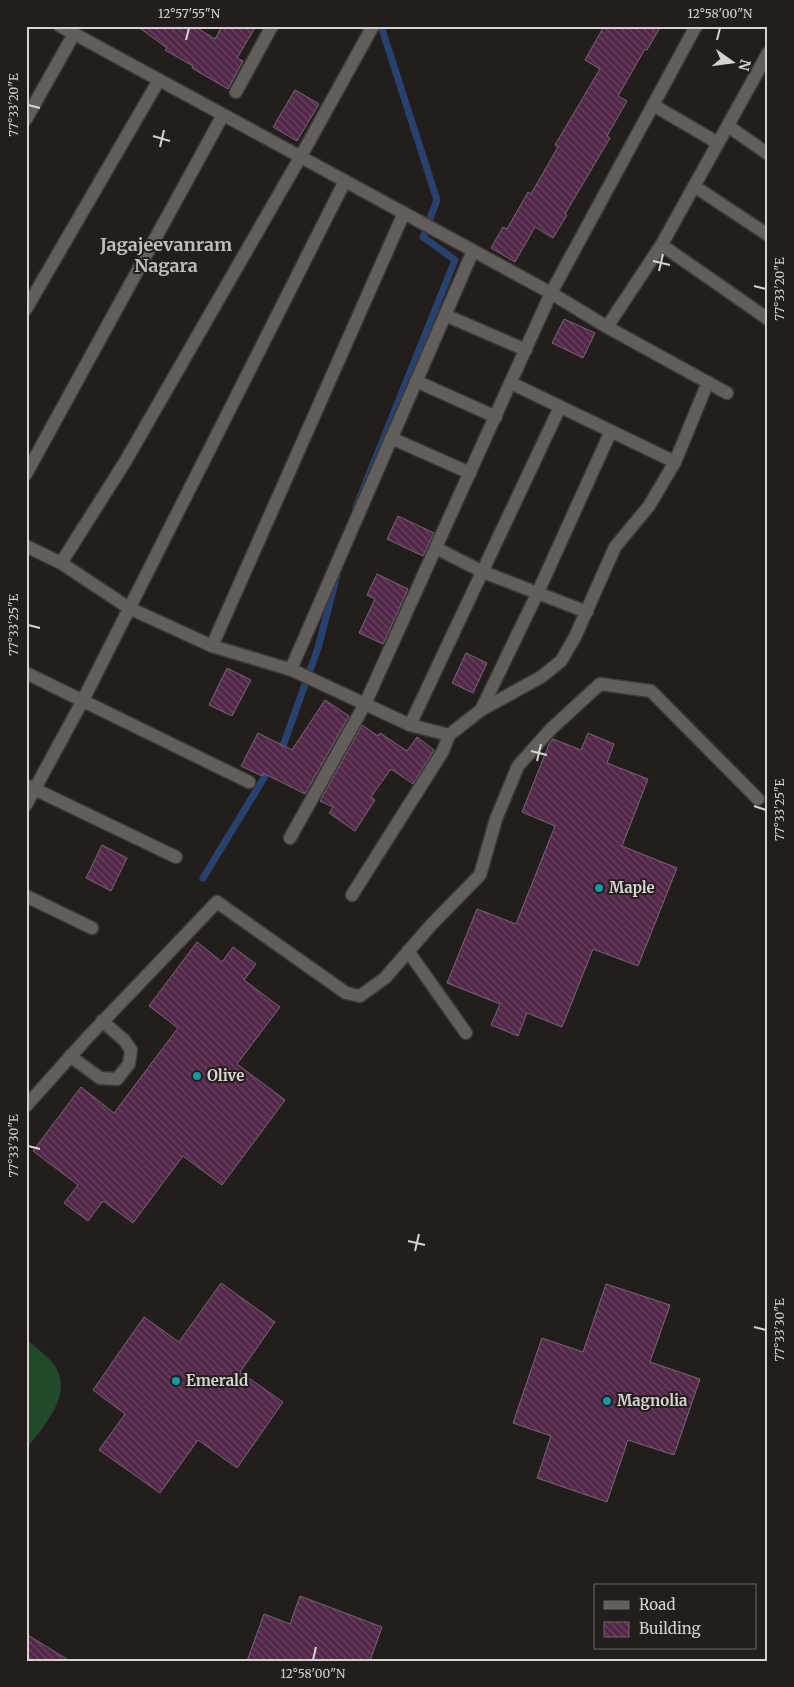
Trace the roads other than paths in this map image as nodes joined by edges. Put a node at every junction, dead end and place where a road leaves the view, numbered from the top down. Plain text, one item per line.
1 (60, 26) edge
2 (272, 26) edge
3 (373, 26) edge
4 (696, 26) edge
5 (74, 34) junction
6 (768, 53) edge
7 (159, 80) junction
8 (236, 92) dead end
9 (653, 105) junction
10 (223, 115) junction
11 (26, 119) edge
12 (728, 126) junction
13 (718, 143) junction
14 (768, 154) edge
15 (301, 156) junction
16 (345, 181) junction
17 (694, 186) junction
18 (404, 213) junction
19 (768, 235) edge
20 (662, 244) junction
21 (473, 251) junction
22 (552, 293) junction
23 (26, 309) edge
24 (445, 315) junction
25 (768, 318) edge
26 (607, 327) junction
27 (526, 350) junction
28 (416, 381) junction
29 (708, 382) junction
30 (511, 383) junction
31 (727, 393) dead end
32 (560, 407) junction
33 (496, 417) junction
34 (611, 431) junction
35 (391, 438) junction
36 (675, 462) junction
37 (470, 473) junction
38 (26, 474) edge
39 (26, 546) edge
40 (436, 548) junction
41 (61, 563) junction
42 (483, 572) junction
43 (538, 592) junction
44 (129, 608) junction
45 (586, 612) junction
46 (212, 646) junction
47 (294, 671) junction
48 (26, 673) edge
49 (82, 702) junction
50 (365, 704) junction
51 (481, 710) junction
52 (410, 725) junction
53 (449, 735) junction
54 (249, 782) dead end
55 (31, 787) edge
56 (758, 799) dead end
57 (26, 805) edge
58 (290, 838) dead end
59 (176, 857) dead end
60 (352, 895) dead end
61 (26, 896) edge
62 (92, 928) dead end
63 (408, 951) junction
64 (102, 1021) junction
65 (466, 1034) dead end
66 (70, 1056) junction
67 (26, 1106) edge

1 - 5 street
2 - 8 street
3 - 15 street
4 - 9 street
5 - 7 street
5 - 11 street
6 - 12 street
7 - 10 street
7 - 23 street
9 - 13 street
9 - 22 street
10 - 15 street
10 - 38 street
12 - 13 street
12 - 14 street
13 - 17 street
15 - 16 street
15 - 41 street
16 - 18 street
16 - 44 street
17 - 19 street
17 - 20 street
18 - 21 street
18 - 46 street
20 - 25 street
20 - 26 street
21 - 22 street
21 - 24 street
22 - 26 street
22 - 27 street
24 - 27 street
24 - 28 street
26 - 29 street
27 - 30 street
28 - 33 street
28 - 35 street
29 - 31 street
29 - 36 street
30 - 32 street
30 - 33 street
32 - 34 street
32 - 42 street
33 - 37 street
34 - 36 street
34 - 43 street
35 - 37 street
35 - 47 street
36 - 45 street
37 - 40 street
39 - 41 street
40 - 42 street
40 - 50 street
41 - 44 street
42 - 43 street
42 - 52 street
43 - 45 street
43 - 51 street
44 - 46 street
44 - 49 street
45 - 51 street
46 - 47 street
47 - 50 street
48 - 49 street
49 - 54 street
49 - 55 street
50 - 52 street
50 - 58 street
51 - 53 street
52 - 53 street
53 - 60 street
55 - 57 street
55 - 59 street
56 - 63 street
61 - 62 street
63 - 64 street
63 - 65 street
64 - 66 street
64 - 66 street
66 - 67 street

